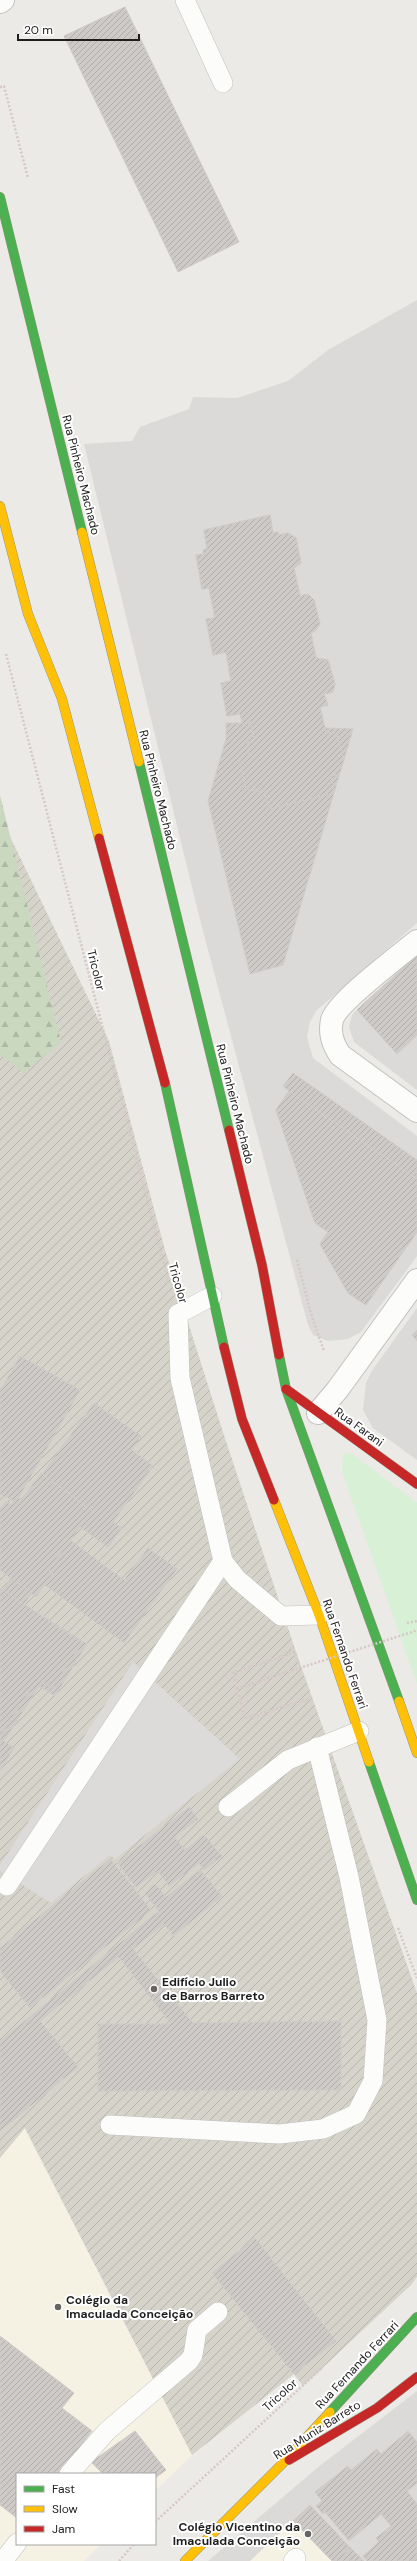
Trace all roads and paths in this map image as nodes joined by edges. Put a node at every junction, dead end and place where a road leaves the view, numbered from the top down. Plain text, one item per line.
1 (3, 0) edge
2 (187, 1) edge
3 (0, 2) edge
4 (223, 83) dead end
5 (4, 86) dead end
6 (0, 87) edge
7 (0, 197) edge
8 (0, 506) edge
9 (6, 652) dead end
10 (417, 941) edge
11 (417, 1110) edge
12 (417, 1280) edge
13 (212, 1296) junction
14 (178, 1314) junction
15 (286, 1389) junction
16 (318, 1413) junction
17 (417, 1484) edge
18 (223, 1561) junction
19 (319, 1615) junction
20 (409, 1633) dead end
21 (278, 1658) dead end
22 (344, 1688) junction
23 (237, 1689) junction
24 (359, 1731) junction
25 (317, 1748) junction
26 (417, 1753) edge
27 (228, 1807) dead end
28 (7, 1886) dead end
29 (417, 1900) edge
30 (110, 2125) dead end
31 (218, 2312) dead end
32 (417, 2318) edge
33 (329, 2362) dead end
34 (417, 2377) edge
35 (282, 2464) junction
36 (70, 2473) edge
37 (156, 2521) edge
38 (16, 2544) edge
39 (133, 2545) edge
40 (3, 2561) edge
41 (119, 2561) edge
42 (185, 2561) edge

1 - 3 street
2 - 4 lane
5 - 6 path
7 - 15 main road, Rua Pinheiro Machado
8 - 13 main road
9 - 14 path, Tricolor
10 - 11 street
12 - 16 street
13 - 14 lane
13 - 19 main road, Rua Fernando Ferrari
14 - 18 lane
15 - 16 main road, Rua Farani
15 - 26 main road
16 - 17 main road, Rua Farani
18 - 19 lane
18 - 28 lane
19 - 22 main road, Rua Fernando Ferrari
20 - 23 path, bridge
21 - 23 path
22 - 23 path
22 - 24 main road, Rua Fernando Ferrari
24 - 25 lane
24 - 29 main road, Rua Fernando Ferrari
25 - 27 lane
25 - 30 lane
31 - 36 lane
32 - 35 main road, Rua Fernando Ferrari
33 - 37 path, Tricolor
34 - 35 main road, Rua Muniz Barreto
35 - 42 main road, Rua Muniz Barreto
38 - 40 lane
39 - 41 path

